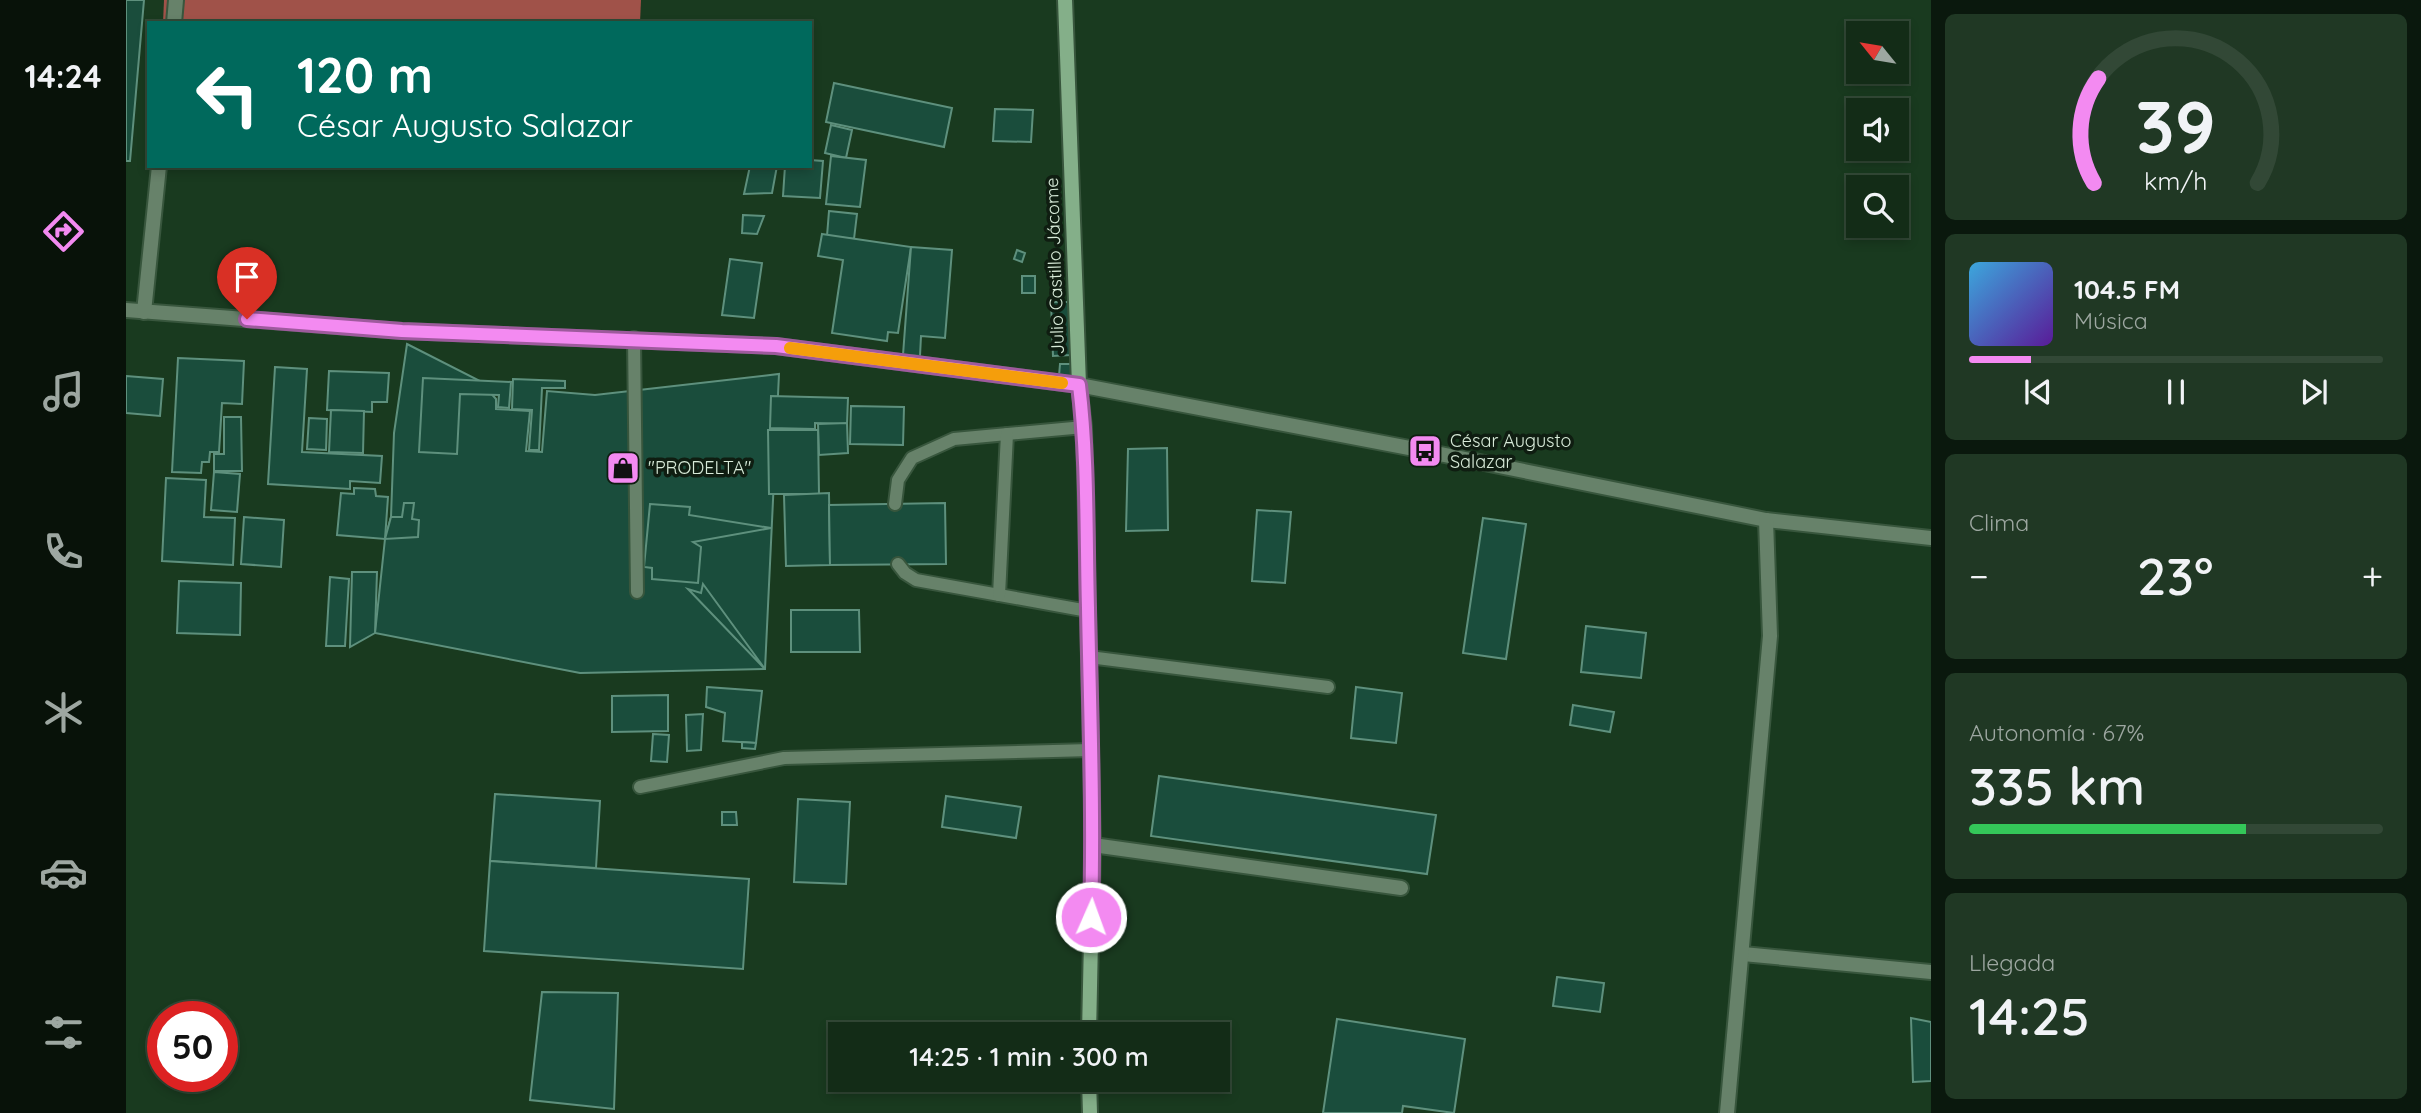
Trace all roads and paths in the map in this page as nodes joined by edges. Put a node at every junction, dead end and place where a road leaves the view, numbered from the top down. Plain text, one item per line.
1 (176, 0) edge
2 (1065, 0) edge
3 (174, 21) edge
4 (159, 168) edge
5 (126, 310) edge
6 (144, 312) junction
7 (634, 338) junction
8 (1079, 385) junction
9 (1084, 427) junction
10 (1007, 434) junction
11 (895, 504) dead end
12 (1766, 520) junction
13 (1931, 538) edge
14 (898, 564) dead end
15 (637, 592) dead end
16 (999, 594) junction
17 (1088, 611) junction
18 (1089, 657) junction
19 (1328, 687) dead end
20 (1091, 750) junction
21 (640, 787) dead end
22 (1093, 845) junction
23 (1401, 888) dead end
24 (1743, 954) junction
25 (1931, 972) edge
26 (1089, 1022) edge
27 (1090, 1092) edge
28 (1090, 1113) edge
29 (1727, 1113) edge

1 - 3 street
2 - 8 main road, Julio Castillo Jácome
4 - 6 street
5 - 6 street
6 - 7 street
7 - 8 street
7 - 15 lane
8 - 9 main road, Julio Castillo Jácome
8 - 12 street
9 - 10 lane
9 - 17 main road, Julio Castillo Jácome
10 - 11 lane
10 - 16 lane
12 - 13 street
12 - 24 street
14 - 16 lane
16 - 17 lane
17 - 18 main road, Julio Castillo Jácome
18 - 19 lane
18 - 20 main road, Julio Castillo Jácome
20 - 21 lane
20 - 22 main road, Julio Castillo Jácome
22 - 23 street
22 - 26 main road, Julio Castillo Jácome
24 - 25 street
24 - 29 street
27 - 28 main road

